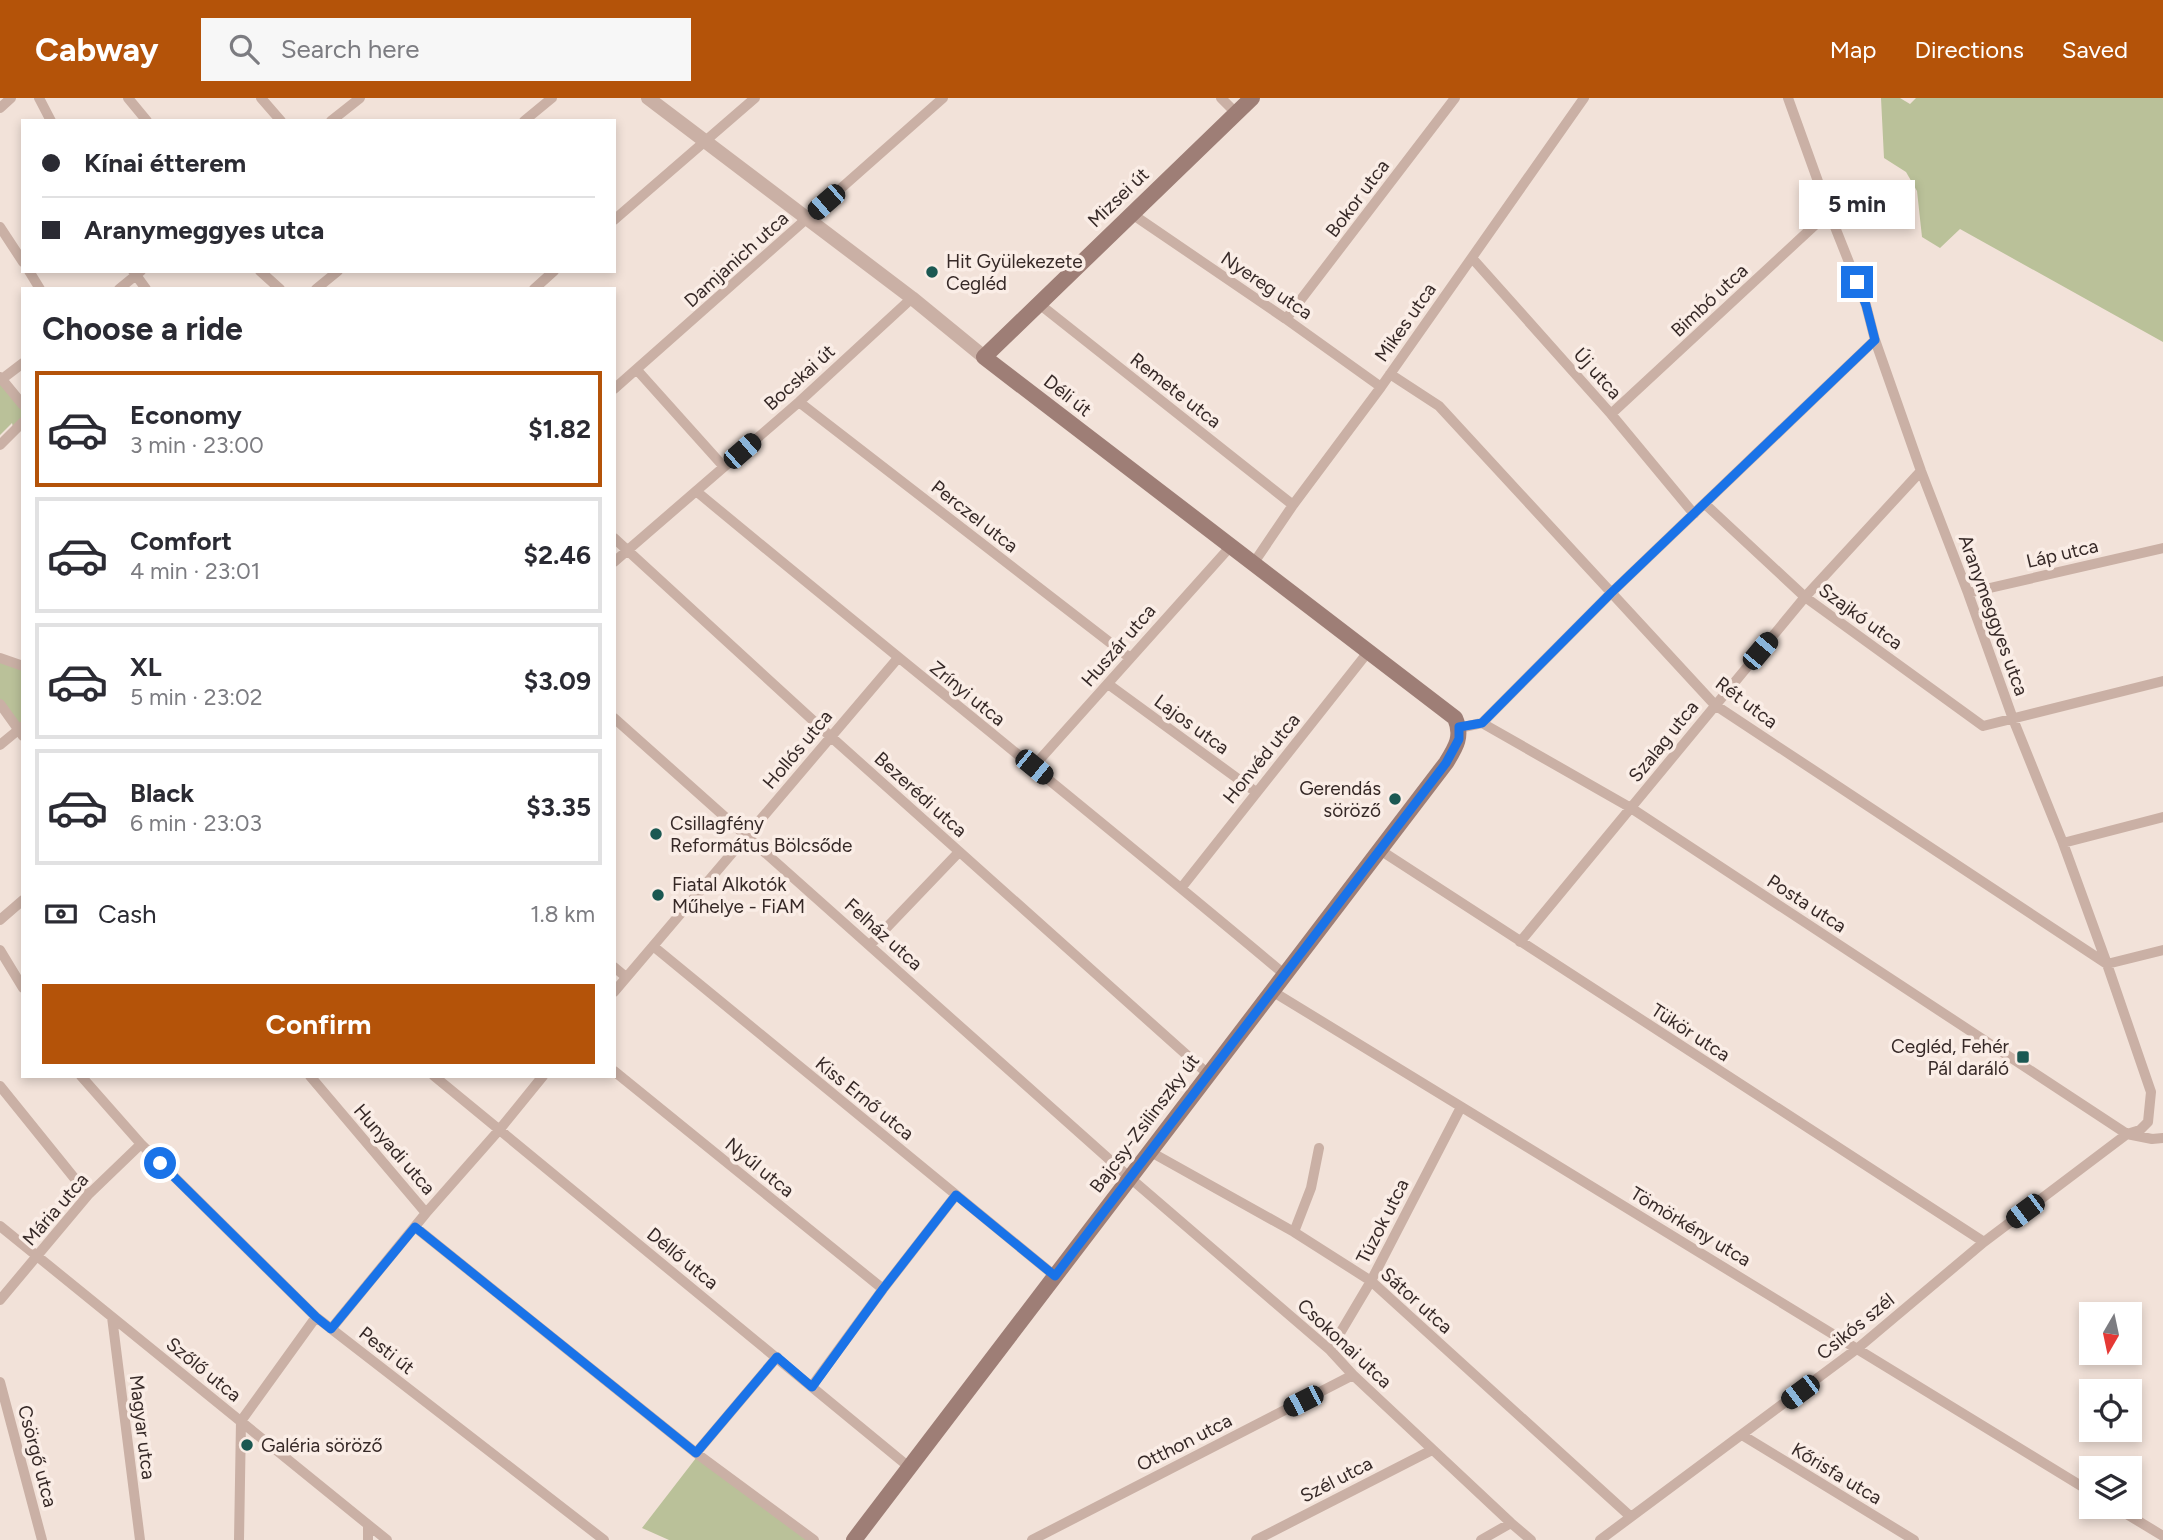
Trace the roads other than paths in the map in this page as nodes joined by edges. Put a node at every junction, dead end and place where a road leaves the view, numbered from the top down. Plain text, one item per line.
1 (11, 98) edge
2 (39, 98) edge
3 (128, 98) edge
4 (261, 98) edge
5 (360, 98) edge
6 (552, 98) edge
7 (648, 98) edge
8 (755, 98) edge
9 (943, 98) edge
10 (1221, 98) edge
11 (1252, 98) edge
12 (1455, 98) edge
13 (1584, 98) edge
14 (1788, 98) edge
15 (0, 108) edge
16 (1236, 113) junction
17 (50, 119) edge
18 (145, 119) edge
19 (279, 119) edge
20 (334, 119) edge
21 (526, 119) edge
22 (705, 142) junction
23 (1829, 212) junction
24 (1132, 214) junction
25 (616, 218) edge
26 (806, 219) junction
27 (0, 227) edge
28 (1472, 258) junction
29 (21, 259) edge
30 (137, 273) edge
31 (262, 273) edge
32 (336, 273) edge
33 (552, 273) edge
34 (121, 287) edge
35 (278, 287) edge
36 (318, 287) edge
37 (536, 287) edge
38 (912, 298) junction
39 (1038, 303) junction
40 (1286, 318) junction
41 (1875, 340) junction
42 (984, 357) junction
43 (21, 364) edge
44 (638, 370) junction
45 (1390, 374) junction
46 (1, 378) edge
47 (616, 387) edge
48 (1381, 387) junction
49 (799, 402) junction
50 (21, 403) edge
51 (1611, 414) junction
52 (21, 424) edge
53 (0, 445) edge
54 (724, 467) junction
55 (1921, 471) junction
56 (696, 491) junction
57 (1293, 505) junction
58 (1705, 505) junction
59 (1694, 514) junction
60 (616, 540) edge
61 (1230, 547) junction
62 (2163, 548) edge
63 (627, 551) junction
64 (616, 560) edge
65 (1253, 564) junction
66 (1611, 593) junction
67 (1968, 593) junction
68 (1805, 597) junction
69 (1368, 652) junction
70 (1130, 657) junction
71 (0, 658) edge
72 (898, 658) junction
73 (21, 665) edge
74 (2163, 681) edge
75 (1108, 684) junction
76 (0, 704) edge
77 (1715, 705) junction
78 (2013, 719) junction
79 (616, 720) edge
80 (1482, 723) junction
81 (1459, 727) junction
82 (21, 731) edge
83 (830, 736) junction
84 (0, 745) edge
85 (1034, 767) junction
86 (1256, 792) junction
87 (1631, 808) junction
88 (2163, 817) edge
89 (746, 837) junction
90 (2063, 844) junction
91 (1380, 850) junction
92 (959, 852) junction
93 (1182, 887) junction
94 (21, 902) edge
95 (0, 920) edge
96 (1520, 942) junction
97 (870, 945) junction
98 (653, 946) junction
99 (0, 950) edge
100 (2163, 950) edge
101 (2107, 964) junction
102 (616, 969) edge
103 (1284, 974) junction
104 (626, 977) junction
105 (21, 985) edge
106 (616, 990) edge
107 (1272, 991) junction
108 (616, 1073) edge
109 (1208, 1074) junction
110 (83, 1078) edge
111 (312, 1078) edge
112 (436, 1078) edge
113 (541, 1078) edge
114 (0, 1086) edge
115 (2163, 1089) edge
116 (2151, 1093) junction
117 (1461, 1107) junction
118 (500, 1129) junction
119 (2127, 1133) junction
120 (2163, 1138) edge
121 (141, 1144) junction
122 (1319, 1148) dead end
123 (1149, 1151) junction
124 (1129, 1177) junction
125 (88, 1195) junction
126 (956, 1195) junction
127 (426, 1213) junction
128 (0, 1226) edge
129 (415, 1227) junction
130 (1294, 1232) junction
131 (1984, 1242) junction
132 (38, 1256) junction
133 (1055, 1276) junction
134 (1371, 1281) junction
135 (883, 1289) junction
136 (0, 1300) edge
137 (112, 1317) junction
138 (316, 1317) junction
139 (331, 1329) junction
140 (1858, 1348) junction
141 (1330, 1350) junction
142 (777, 1357) junction
143 (1353, 1375) junction
144 (0, 1382) edge
145 (812, 1387) junction
146 (241, 1421) junction
147 (1742, 1435) junction
148 (1432, 1450) junction
149 (696, 1453) junction
150 (909, 1467) junction
151 (2079, 1485) edge
152 (1631, 1517) junction
153 (2135, 1519) edge
154 (1511, 1524) junction
155 (368, 1526) junction
156 (2163, 1536) edge
157 (42, 1540) edge
158 (139, 1540) edge
159 (239, 1540) edge
160 (368, 1540) edge
161 (387, 1540) edge
162 (604, 1540) edge
163 (814, 1540) edge
164 (854, 1540) edge
165 (1032, 1540) edge
166 (1256, 1540) edge
167 (1481, 1540) edge
168 (1531, 1540) edge
169 (1600, 1540) edge
170 (1914, 1540) edge

1 - 15 street
2 - 17 street
3 - 18 street
4 - 19 street
5 - 20 street
6 - 21 street
7 - 22 street, Déli út
8 - 22 street
9 - 26 street, Damjanich utca
10 - 16 street
11 - 16 main road, Mizsei út
12 - 40 street, Bokor utca
13 - 28 street, Mikes utca
14 - 23 street, Aranymeggyes utca
16 - 24 main road, Mizsei út
22 - 25 street
22 - 26 street, Déli út
23 - 41 street, Aranymeggyes utca
23 - 51 street, Bimbó utca
24 - 39 main road, Mizsei út
24 - 40 street, Nyereg utca
26 - 38 street, Déli út
26 - 44 street, Damjanich utca
27 - 29 street
28 - 45 street, Mikes utca
28 - 51 street, Új utca
30 - 34 street
31 - 35 street
32 - 36 street
33 - 37 street
38 - 42 street, Déli út
38 - 49 street, Bocskai út
39 - 42 main road, Mizsei út
39 - 57 street, Remete utca
40 - 48 street, Nyereg utca
41 - 55 street, Aranymeggyes utca
41 - 58 street
42 - 61 main road, Déli út
43 - 46 street
44 - 47 street, Damjanich utca
44 - 54 street
45 - 48 street, Mikes utca
45 - 66 street, Rét utca
46 - 50 street
48 - 57 street, Mikes utca
49 - 54 street, Bocskai út
49 - 70 street, Perczel utca
51 - 59 street, Új utca
52 - 53 street
54 - 56 street, Bocskai út
55 - 67 street, Aranymeggyes utca
55 - 68 street, Szalag utca
56 - 63 street, Bocskai út
56 - 72 street, Zrínyi utca
57 - 65 street, Mikes utca
58 - 59 street
58 - 68 street, Szajkó utca
59 - 66 street
60 - 63 street, Bezerédi utca
61 - 65 main road, Déli út
61 - 70 street, Huszár utca
62 - 67 street, Láp utca
63 - 64 street, Bocskai út
63 - 83 street, Bezerédi utca
65 - 69 main road, Déli út
66 - 77 street, Rét utca
66 - 80 street
67 - 78 street, Aranymeggyes utca
68 - 77 street, Szalag utca
68 - 78 street, Szajkó utca
69 - 81 main road, Déli út
69 - 86 street, Honvéd utca
70 - 75 street, Huszár utca
71 - 73 street
72 - 83 street, Hollós utca
72 - 85 street, Zrínyi utca
74 - 78 street, Szajkó utca
75 - 85 street, Huszár utca
75 - 86 street, Lajos utca
76 - 82 street
77 - 87 street, Szalag utca
77 - 101 street, Rét utca
78 - 90 street, Aranymeggyes utca
79 - 89 street, Felház utca
80 - 81 street
80 - 87 street, Posta utca
81 - 91 main road, Bajcsy-Zsilinszky út
82 - 84 street
83 - 89 street, Hollós utca
83 - 92 street, Bezerédi utca
85 - 93 street, Zrínyi utca
86 - 93 street, Honvéd utca
87 - 96 street, Szalag utca
87 - 119 street, Posta utca
88 - 90 street
89 - 97 street, Felház utca
89 - 98 street, Hollós utca
90 - 101 street, Aranymeggyes utca
91 - 96 street, Tükör utca
91 - 103 main road, Bajcsy-Zsilinszky út
92 - 97 street
92 - 109 street, Bezerédi utca
93 - 103 street, Zrínyi utca
94 - 95 street
96 - 131 street, Tükör utca
97 - 124 street, Felház utca
98 - 104 street, Hollós utca
98 - 126 street, Kiss Ernő utca
99 - 105 street
100 - 101 street
101 - 116 street, Aranymeggyes utca
102 - 104 street
103 - 107 main road, Bajcsy-Zsilinszky út
104 - 106 street, Hollós utca
107 - 109 main road, Bajcsy-Zsilinszky út
107 - 117 street, Tömörkény utca
108 - 135 street, Nyúl utca
109 - 123 main road, Bajcsy-Zsilinszky út
110 - 121 street, Pesti út
111 - 127 street, Hunyadi utca
112 - 118 street, Déllő utca
113 - 118 street
114 - 125 street
115 - 116 street
116 - 119 street
117 - 134 street, Túzok utca
117 - 140 street, Tömörkény utca
118 - 127 street
118 - 142 street, Déllő utca
119 - 120 street
119 - 131 street, Csikós szél
121 - 125 street, Mária utca
121 - 138 street, Pesti út
122 - 130 street
123 - 124 main road, Bajcsy-Zsilinszky út
123 - 130 street, Sátor utca
124 - 133 main road, Bajcsy-Zsilinszky út
124 - 141 street, Csokonai utca
125 - 132 street, Mária utca
126 - 133 street, Kiss Ernő utca
126 - 135 street
127 - 129 street
128 - 132 street, Szőlő utca
129 - 139 street
129 - 149 street
130 - 134 street, Sátor utca
131 - 140 street, Csikós szél
132 - 136 street, Mária utca
132 - 137 street, Szőlő utca
133 - 150 main road, Bajcsy-Zsilinszky út
134 - 141 street, Túzok utca
134 - 152 street, Sátor utca
135 - 145 street
137 - 146 street, Szőlő utca
137 - 158 street, Magyar utca
138 - 139 street, Pesti út
138 - 146 street
139 - 162 street, Pesti út
140 - 147 street, Csikós szél
140 - 151 street, Tömörkény utca
141 - 143 street, Csokonai utca
142 - 145 street, Déllő utca
142 - 149 street
143 - 148 street, Csokonai utca
143 - 165 street, Otthon utca
144 - 157 street, Csörgő utca
145 - 150 street, Déllő utca
146 - 155 street, Szőlő utca
146 - 159 street
147 - 152 street, Csikós szél
147 - 170 street, Kőrisfa utca
148 - 154 street, Csokonai utca
148 - 166 street, Szél utca
149 - 163 street
150 - 164 main road, Bajcsy-Zsilinszky út
152 - 169 street, Csikós szél
153 - 156 street
154 - 167 street
154 - 168 street, Csokonai utca
155 - 160 street
155 - 161 street, Szőlő utca

